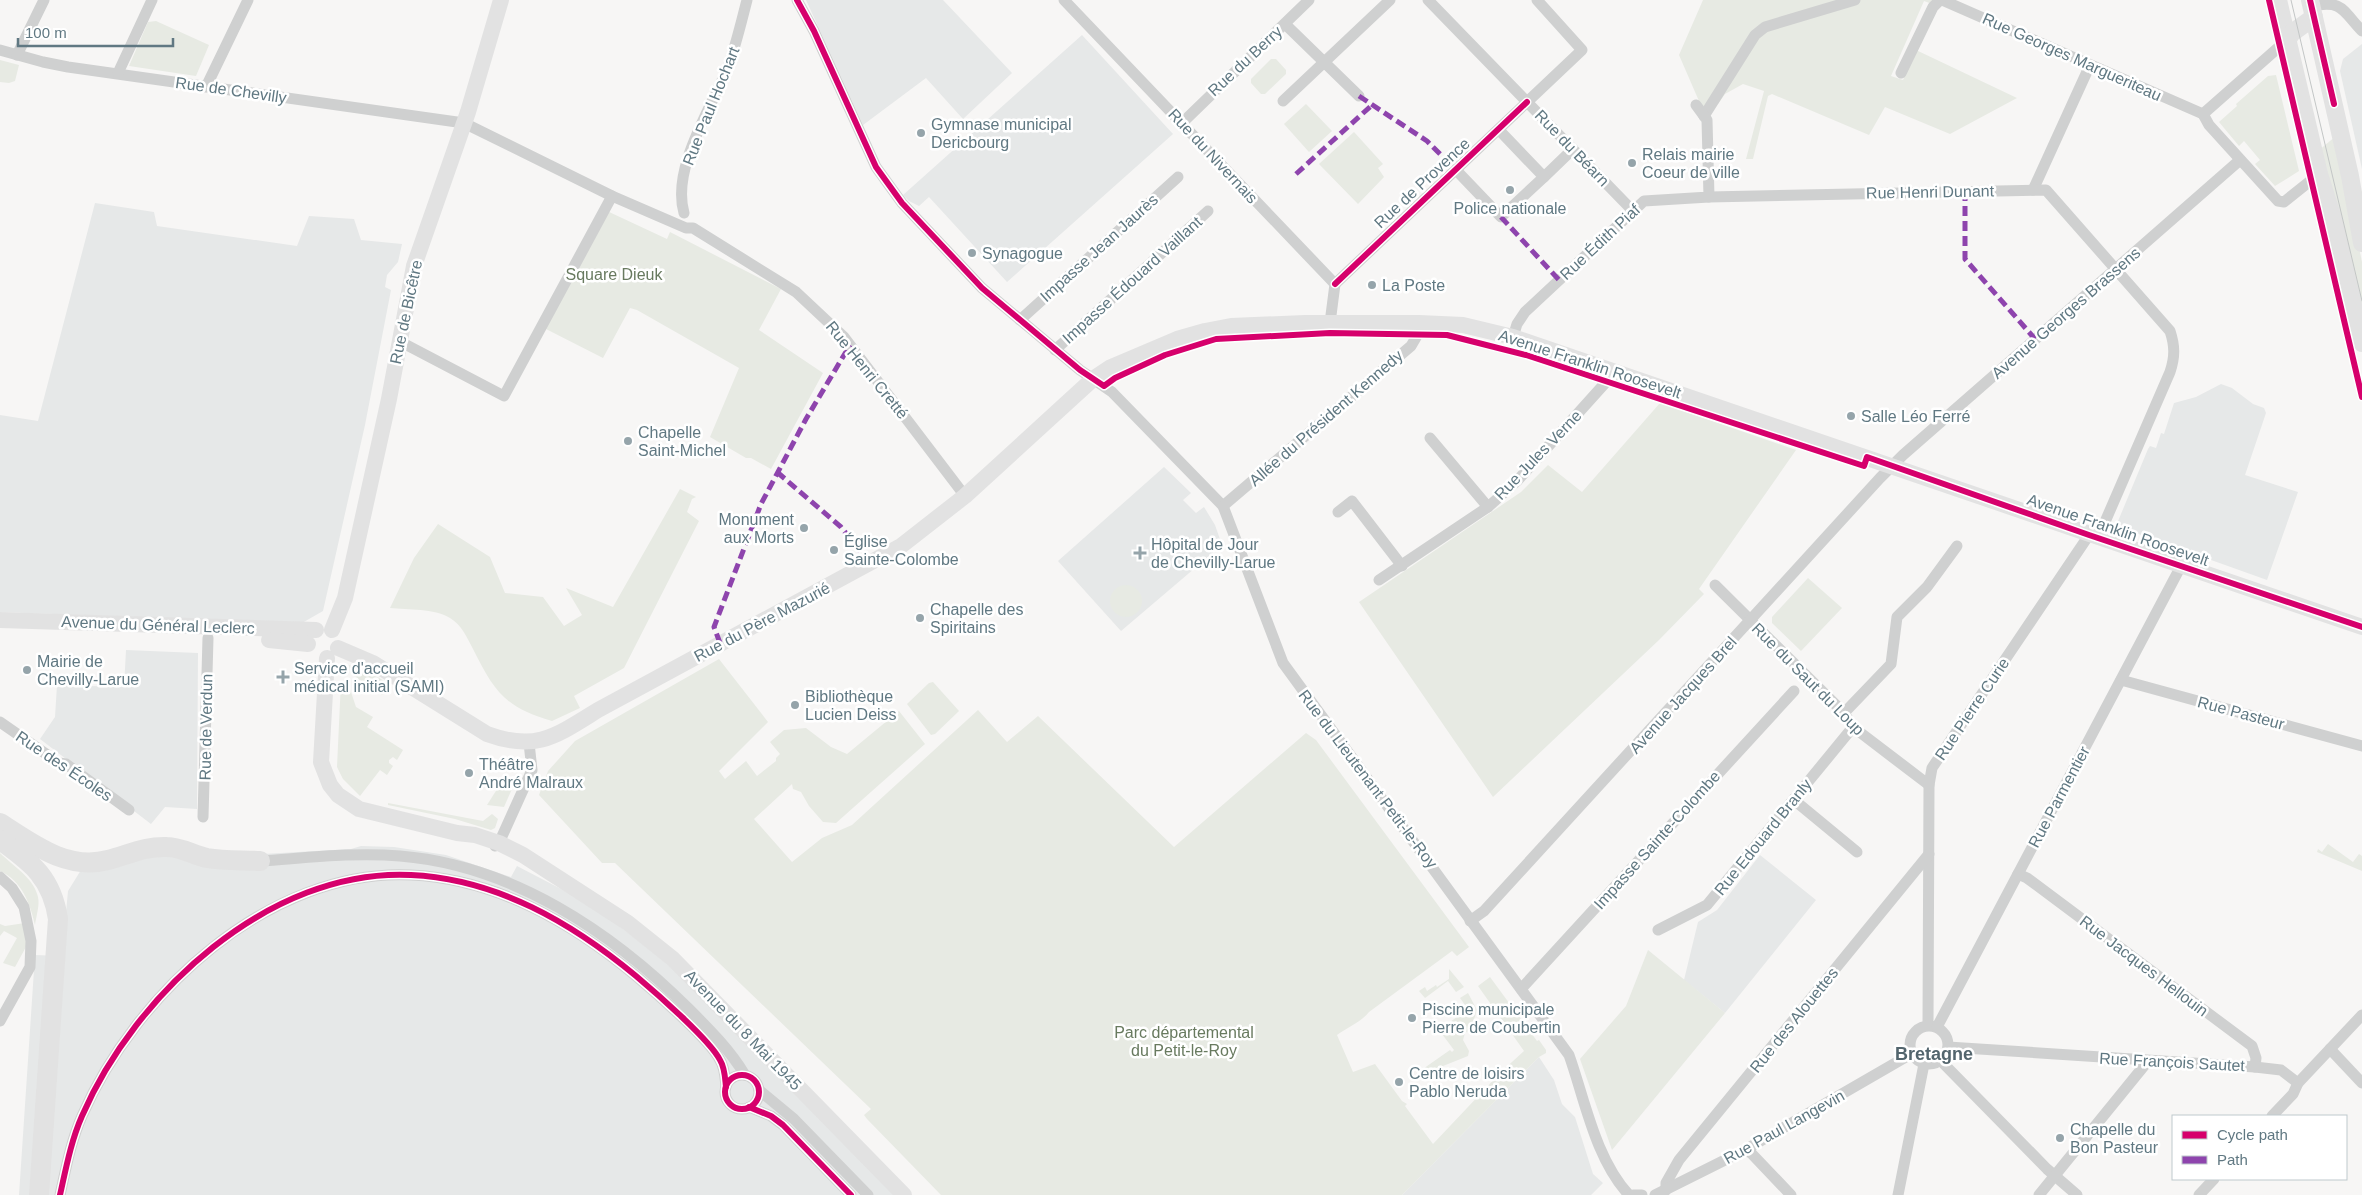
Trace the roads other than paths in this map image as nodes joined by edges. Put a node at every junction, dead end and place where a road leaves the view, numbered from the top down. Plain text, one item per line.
1 (44, 0) edge
2 (152, 0) edge
3 (248, 0) edge
4 (501, 0) edge
5 (747, 0) edge
6 (797, 0) edge
7 (1064, 0) edge
8 (1308, 0) edge
9 (1390, 0) edge
10 (1428, 0) edge
11 (1537, 0) edge
12 (1855, 0) edge
13 (1941, 0) edge
14 (2278, 0) edge
15 (2312, 7) edge
16 (1285, 24) junction
17 (2362, 31) edge
18 (2287, 40) junction
19 (0, 50) edge
20 (17, 55) junction
21 (1326, 61) junction
22 (2090, 65) junction
23 (118, 73) junction
24 (1901, 73) dead end
25 (206, 87) junction
26 (1359, 96) dead end
27 (1283, 101) dead end
28 (1527, 102) junction
29 (1696, 104) dead end
30 (2203, 114) junction
31 (1704, 116) junction
32 (1182, 122) junction
33 (464, 123) junction
34 (1499, 130) junction
35 (1573, 149) junction
36 (2240, 160) junction
37 (1456, 170) junction
38 (2319, 174) junction
39 (1178, 177) dead end
40 (1544, 177) junction
41 (2033, 190) junction
42 (612, 196) junction
43 (1709, 197) junction
44 (1632, 210) junction
45 (1208, 211) dead end
46 (684, 213) dead end
47 (2362, 243) edge
48 (2115, 269) junction
49 (1335, 284) junction
50 (1020, 320) junction
51 (1330, 323) junction
52 (1419, 323) junction
53 (1512, 337) junction
54 (398, 341) junction
55 (2362, 343) edge
56 (1055, 350) junction
57 (1613, 371) junction
58 (1093, 379) junction
59 (1430, 438) dead end
60 (1893, 466) junction
61 (965, 496) junction
62 (1223, 506) junction
63 (1488, 507) junction
64 (1338, 512) dead end
65 (2094, 537) junction
66 (1956, 546) dead end
67 (1402, 566) junction
68 (2181, 566) junction
69 (1378, 580) dead end
70 (1714, 585) dead end
71 (0, 620) edge
72 (1750, 622) junction
73 (2362, 627) edge
74 (0, 629) edge
75 (208, 638) junction
76 (321, 647) junction
77 (2121, 680) junction
78 (1794, 691) dead end
79 (1844, 713) junction
80 (0, 722) edge
81 (1853, 727) junction
82 (529, 743) junction
83 (2362, 746) edge
84 (1929, 785) junction
85 (1794, 800) junction
86 (128, 810) dead end
87 (203, 817) dead end
88 (0, 823) edge
89 (0, 840) edge
90 (466, 841) junction
91 (499, 843) junction
92 (1857, 852) dead end
93 (1929, 854) junction
94 (260, 861) joint
95 (2018, 874) junction
96 (0, 877) edge
97 (566, 883) junction
98 (1470, 921) junction
99 (1658, 930) dead end
100 (1521, 989) junction
101 (2362, 1015) edge
102 (0, 1021) edge
103 (1932, 1026) junction
104 (1948, 1047) junction
105 (2330, 1049) junction
106 (1911, 1054) junction
107 (1940, 1060) junction
108 (2148, 1061) junction
109 (1924, 1064) junction
110 (2255, 1067) junction
111 (745, 1075) junction
112 (2298, 1083) junction
113 (2362, 1083) edge
114 (726, 1087) junction
115 (759, 1090) junction
116 (749, 1107) junction
117 (2273, 1115) edge
118 (1745, 1150) junction
119 (2054, 1175) junction
120 (2213, 1180) edge
121 (1661, 1193) edge
122 (39, 1195) edge
123 (60, 1195) edge
124 (851, 1195) edge
125 (868, 1195) edge
126 (904, 1195) edge
127 (1631, 1195) edge
128 (1642, 1195) edge
129 (1791, 1195) edge
130 (1898, 1195) edge
131 (2039, 1195) edge
132 (2077, 1195) edge
133 (2199, 1195) edge

1 - 20 street
2 - 23 street
3 - 25 street
4 - 33 main road, Rue de Bicêtre
5 - 46 street, Rue Paul Hochart
6 - 50 street, Rue du Lieutenant Petit-le-Roy
7 - 32 street, Rue du Nivernais
8 - 16 street, Rue du Berry
9 - 21 street
10 - 28 street, Rue du Béarn
11 - 28 street, Rue de Provence
12 - 31 street
13 - 22 street, Rue Georges Margueriteau
13 - 24 street, Rue Georges Margueriteau
14 - 18 main road
15 - 17 street
15 - 18 main road
15 - 47 main road
16 - 21 street
16 - 32 street, Rue du Berry
18 - 30 street
18 - 38 main road
19 - 20 street, Rue de Chevilly
20 - 23 street, Rue de Chevilly
21 - 26 street
21 - 27 street
22 - 30 street, Rue Georges Margueriteau
22 - 41 street
23 - 25 street, Rue de Chevilly
25 - 33 street, Rue de Chevilly
28 - 34 street, Rue de Provence
28 - 35 street, Rue du Béarn
29 - 31 street
30 - 36 street
31 - 43 street
32 - 49 street, Rue du Nivernais
33 - 42 street, Rue de Chevilly
33 - 54 main road, Rue de Bicêtre
34 - 37 street, Rue de Provence
34 - 40 street
35 - 40 street
35 - 44 street, Rue du Béarn
36 - 38 street
36 - 48 street, Avenue Georges Brassens
37 - 40 street
37 - 49 street, Rue de Provence
38 - 55 main road
39 - 50 street, Impasse Jean Jaurès
41 - 43 street, Rue Henri Dunant
41 - 48 street, Rue Henri Dunant
42 - 54 street
42 - 61 street, Rue Henri Cretté
43 - 44 street, Rue Édith Piaf
44 - 53 street, Rue Édith Piaf
45 - 56 street, Impasse Édouard Vaillant
48 - 60 street, Avenue Georges Brassens
48 - 65 street, Rue Pierre Curie
49 - 51 street
50 - 56 street, Rue du Lieutenant Petit-le-Roy
51 - 52 main road, Avenue Franklin Roosevelt
51 - 58 main road, Avenue Franklin Roosevelt
52 - 53 main road, Avenue Franklin Roosevelt
52 - 62 street, Allée du Président Kennedy
53 - 57 main road, Avenue Franklin Roosevelt
54 - 76 main road, Rue de Bicêtre
56 - 58 street, Rue du Lieutenant Petit-le-Roy
57 - 60 main road, Avenue Franklin Roosevelt
57 - 63 street, Rue Jules Verne
58 - 61 main road, Rue du Père Mazurié
58 - 62 street, Rue du Lieutenant Petit-le-Roy
59 - 63 street
60 - 65 main road, Avenue Franklin Roosevelt
60 - 72 street, Avenue Jacques Brel
61 - 82 main road, Rue du Père Mazurié
62 - 98 street, Rue du Lieutenant Petit-le-Roy
63 - 67 street, Rue Jules Verne
64 - 67 street
65 - 68 main road, Avenue Franklin Roosevelt
65 - 84 street, Rue Pierre Curie
66 - 79 street
67 - 69 street, Rue Jules Verne
68 - 73 main road, Avenue Franklin Roosevelt
68 - 77 street, Rue Parmentier
70 - 72 street, Rue du Saut du Loup
71 - 76 main road, Avenue du Général Leclerc
72 - 79 street, Rue du Saut du Loup
72 - 98 street, Avenue Jacques Brel
74 - 75 main road
75 - 76 main road
75 - 87 street, Rue de Verdun
76 - 82 main road
76 - 90 main road, Avenue du 8 Mai 1945
76 - 91 main road, Avenue du 8 Mai 1945
77 - 83 street, Rue Pasteur
77 - 95 street, Rue Parmentier
78 - 100 street, Impasse Sainte-Colombe
79 - 81 street, Rue du Saut du Loup
80 - 86 street, Rue des Écoles
81 - 84 street, Rue du Saut du Loup
81 - 85 street, Rue Edouard Branly
82 - 91 street
84 - 93 street, Rue Pierre Curie
85 - 92 street
85 - 99 street, Rue Edouard Branly
88 - 94 highway
89 - 122 highway
90 - 91 street
90 - 97 main road, Avenue du 8 Mai 1945
91 - 97 main road, Avenue du 8 Mai 1945
93 - 103 street, Rue Pierre Curie
93 - 121 street, Rue des Alouettes
94 - 111 street
95 - 103 street, Rue Parmentier
95 - 110 street, Rue Jacques Hellouin
96 - 102 street
97 - 126 main road, Avenue du 8 Mai 1945
98 - 100 street, Rue du Lieutenant Petit-le-Roy
100 - 127 street, Rue du Lieutenant Petit-le-Roy
101 - 105 street
103 - 104 street
103 - 106 street
104 - 107 street
104 - 108 street, Rue François Sautet
105 - 112 street
105 - 113 street
106 - 109 street
106 - 118 street, Rue Paul Langevin
107 - 109 street
107 - 119 street
108 - 110 street, Rue François Sautet
108 - 119 street
109 - 130 street
110 - 112 street, Rue François Sautet
111 - 114 street
111 - 115 street
112 - 117 street
114 - 116 street
114 - 123 street
115 - 116 street
115 - 125 street
116 - 124 street
118 - 121 street, Rue Paul Langevin
118 - 129 street
119 - 131 street
119 - 132 street
120 - 133 street
127 - 128 street

